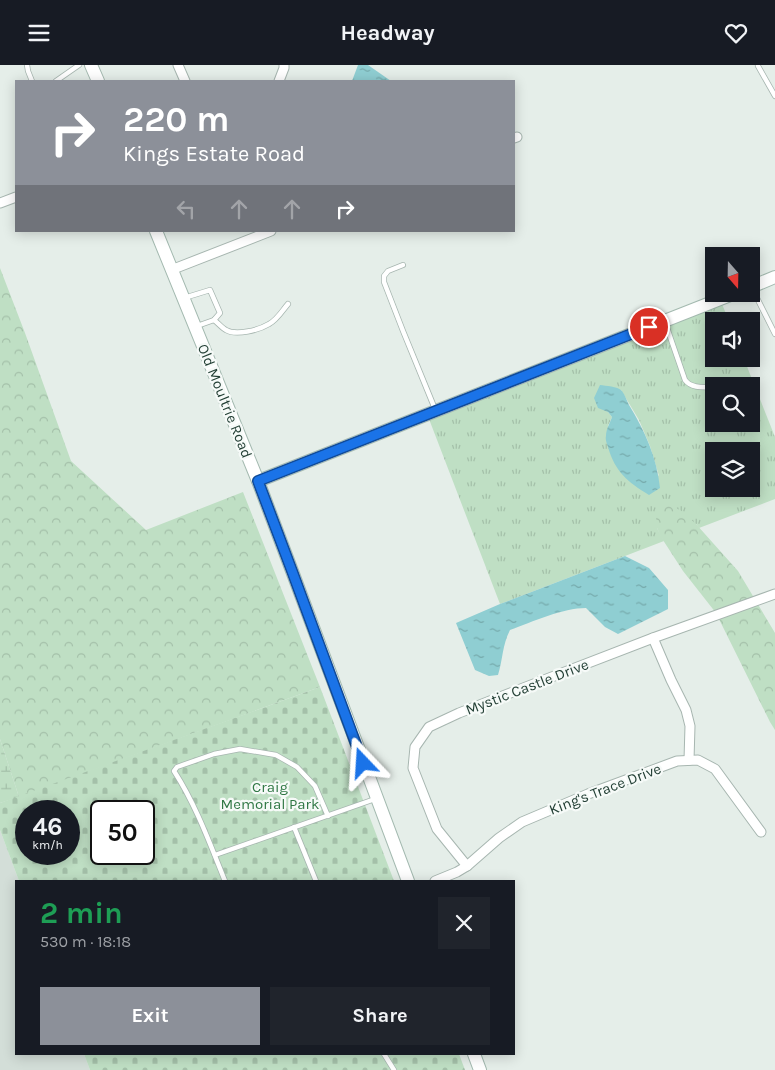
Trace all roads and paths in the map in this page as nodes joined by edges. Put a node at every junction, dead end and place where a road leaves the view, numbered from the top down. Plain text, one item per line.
1 (27, 65) edge
2 (79, 65) edge
3 (91, 65) edge
4 (178, 65) edge
5 (284, 65) edge
6 (758, 67) dead end
7 (32, 80) edge
8 (57, 80) edge
9 (98, 80) edge
10 (185, 80) edge
11 (279, 80) edge
12 (775, 96) edge
13 (15, 197) edge
14 (0, 203) edge
15 (156, 232) edge
16 (268, 232) edge
17 (403, 265) dead end
18 (171, 270) junction
19 (775, 277) edge
20 (760, 283) edge
21 (182, 298) junction
22 (710, 303) edge
23 (759, 303) edge
24 (288, 304) dead end
25 (214, 320) junction
26 (664, 321) junction
27 (194, 327) junction
28 (775, 334) edge
29 (705, 387) edge
30 (436, 411) junction
31 (258, 481) junction
32 (775, 594) edge
33 (653, 639) junction
34 (689, 760) junction
35 (376, 799) junction
36 (328, 816) junction
37 (294, 827) junction
38 (761, 832) dead end
39 (215, 855) junction
40 (467, 866) junction
41 (225, 880) edge
42 (316, 880) edge
43 (408, 880) edge
44 (437, 880) edge
45 (385, 1055) edge
46 (474, 1055) edge
47 (394, 1070) edge
48 (480, 1070) edge

1 - 7 lane
2 - 8 lane
3 - 9 main road
4 - 10 street
5 - 11 street
6 - 12 lane
13 - 14 street
15 - 18 main road, Old Moultrie Road
16 - 18 street
17 - 30 lane
18 - 21 main road, Old Moultrie Road
19 - 20 main road
21 - 25 lane
21 - 27 main road, Old Moultrie Road
22 - 26 main road
23 - 28 lane
24 - 25 lane
25 - 27 lane
26 - 29 lane
26 - 30 main road
27 - 31 main road, Old Moultrie Road
30 - 31 main road
31 - 35 main road, Old Moultrie Road
32 - 33 street, Mystic Castle Drive
33 - 34 street
33 - 40 street, Mystic Castle Drive
34 - 38 street
34 - 40 street, King's Trace Drive
35 - 36 lane
35 - 43 main road, Old Moultrie Road
36 - 37 lane
36 - 39 lane
37 - 39 lane
37 - 42 lane
39 - 41 lane
40 - 44 street, King's Trace Drive
45 - 47 lane
46 - 48 main road

